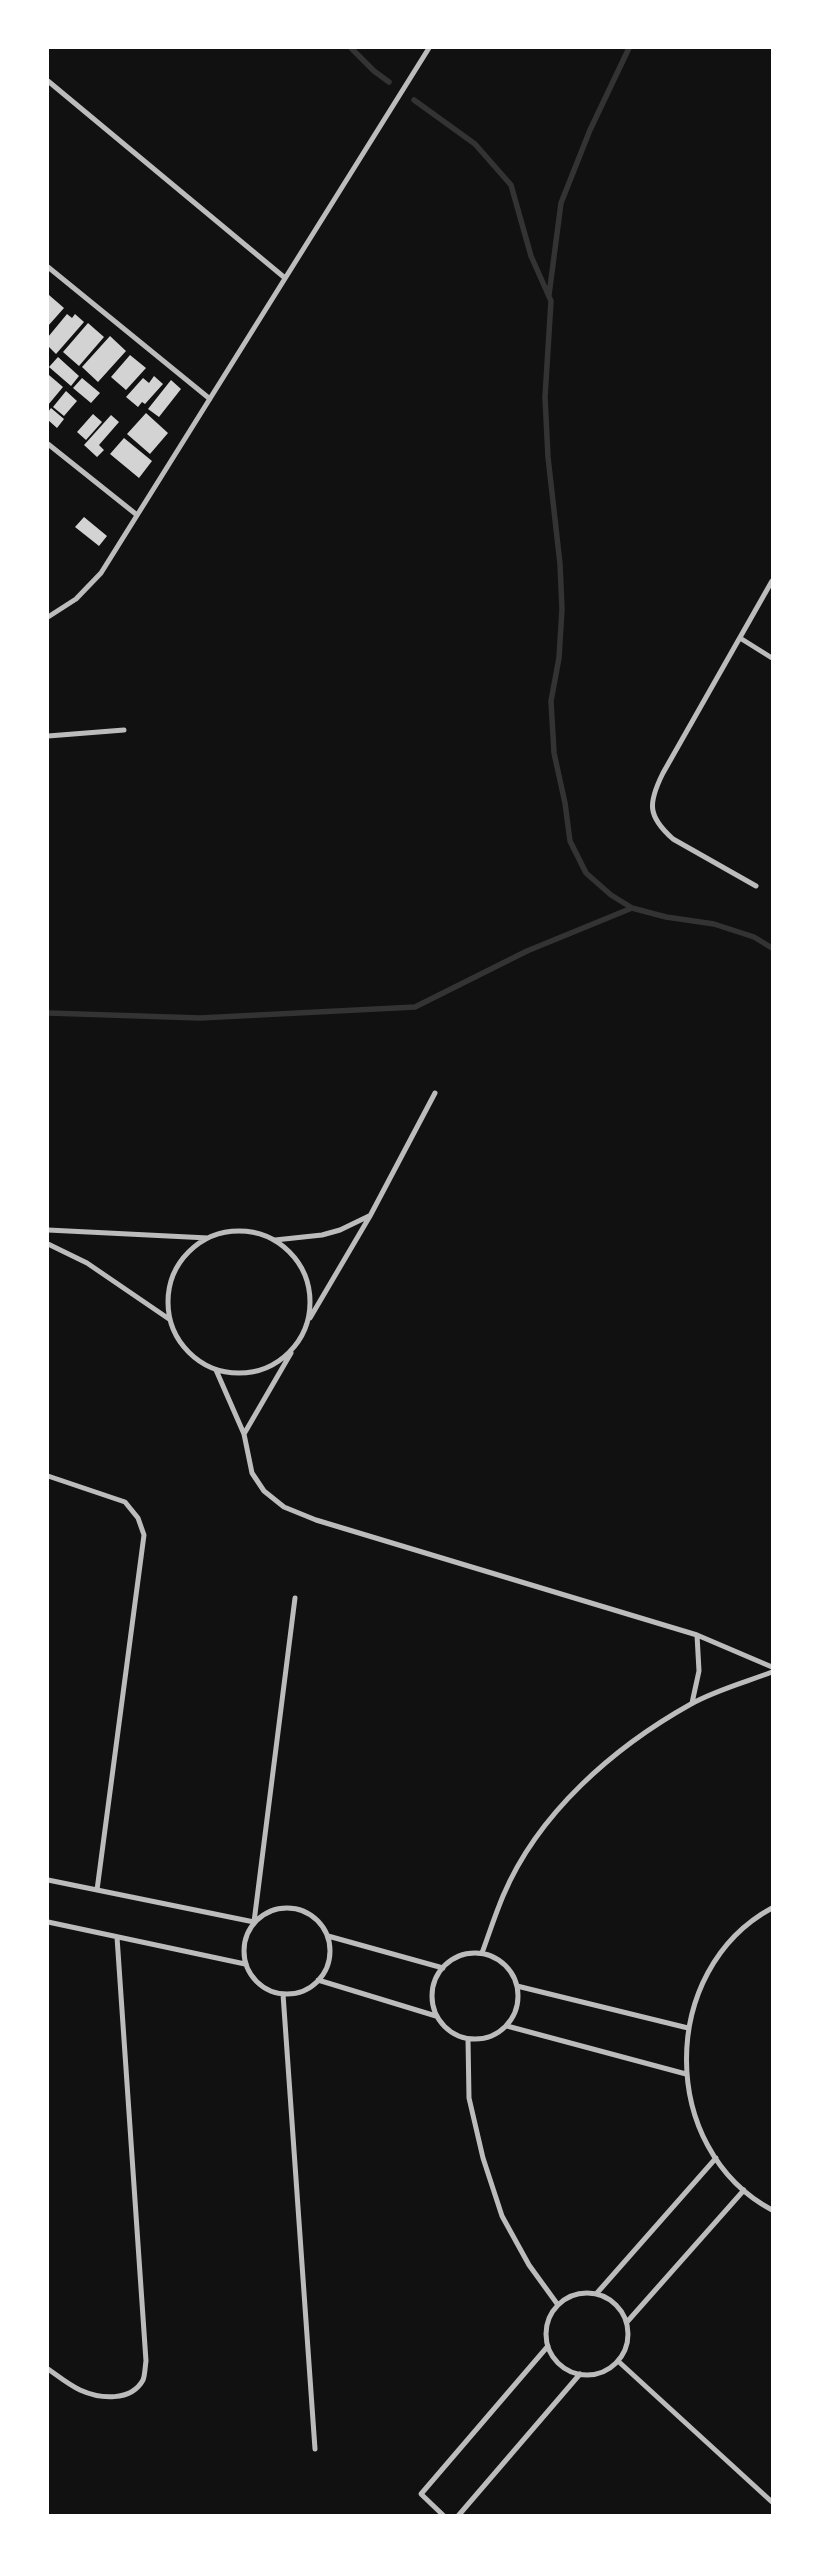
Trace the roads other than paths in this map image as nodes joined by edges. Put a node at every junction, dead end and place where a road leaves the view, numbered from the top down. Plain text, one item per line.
1 (428, 48) edge
2 (48, 81) edge
3 (48, 267) edge
4 (285, 278) junction
5 (210, 399) junction
6 (48, 444) edge
7 (137, 515) junction
8 (772, 581) edge
9 (48, 616) edge
10 (740, 638) junction
11 (772, 658) edge
12 (124, 730) dead end
13 (48, 736) edge
14 (756, 886) dead end
15 (435, 1093) dead end
16 (370, 1216) junction
17 (48, 1230) edge
18 (208, 1238) junction
19 (275, 1240) junction
20 (48, 1244) edge
21 (309, 1318) junction
22 (170, 1319) junction
23 (292, 1351) junction
24 (216, 1370) junction
25 (244, 1434) junction
26 (48, 1476) edge
27 (295, 1598) dead end
28 (697, 1635) junction
29 (772, 1667) edge
30 (772, 1672) edge
31 (692, 1704) junction
32 (48, 1880) edge
33 (97, 1890) junction
34 (772, 1908) edge
35 (48, 1922) edge
36 (254, 1922) junction
37 (328, 1936) junction
38 (117, 1937) junction
39 (482, 1953) junction
40 (246, 1964) junction
41 (442, 1968) junction
42 (318, 1980) junction
43 (517, 1986) junction
44 (283, 1994) junction
45 (436, 2016) junction
46 (507, 2026) junction
47 (688, 2028) junction
48 (468, 2039) junction
49 (686, 2074) junction
50 (716, 2158) junction
51 (744, 2190) junction
52 (772, 2210) edge
53 (597, 2293) junction
54 (558, 2305) junction
55 (627, 2322) junction
56 (548, 2346) junction
57 (618, 2361) junction
58 (48, 2369) edge
59 (580, 2374) junction
60 (315, 2449) dead end
61 (772, 2502) edge
62 (444, 2516) edge
63 (458, 2516) edge

1 - 4 street
2 - 4 street
3 - 5 street
4 - 5 street
5 - 7 street
6 - 7 street
7 - 9 street
8 - 10 street
10 - 11 street
10 - 14 street
12 - 13 street
15 - 16 street
16 - 19 street
16 - 21 street
17 - 18 street
18 - 19 street
18 - 22 street
19 - 21 street
20 - 22 street
21 - 23 street
22 - 24 street
23 - 24 street
23 - 25 street
24 - 25 street
25 - 28 street
26 - 33 street
27 - 36 street
28 - 29 street
28 - 31 street
30 - 31 street
31 - 39 street
32 - 33 street
33 - 36 street
34 - 47 street
35 - 38 street
36 - 37 street
36 - 40 street
37 - 41 street
37 - 42 street
38 - 40 street
38 - 58 street
39 - 41 street
39 - 43 street
40 - 44 street
41 - 45 street
42 - 44 street
42 - 45 street
43 - 46 street
43 - 47 street
44 - 60 street
45 - 48 street
46 - 48 street
46 - 49 street
47 - 49 street
48 - 54 street
49 - 50 street
50 - 51 street
50 - 53 street
51 - 52 street
51 - 55 street
53 - 54 street
53 - 55 street
54 - 56 street
55 - 57 street
56 - 59 street
56 - 62 street
57 - 59 street
57 - 61 street
59 - 63 street

